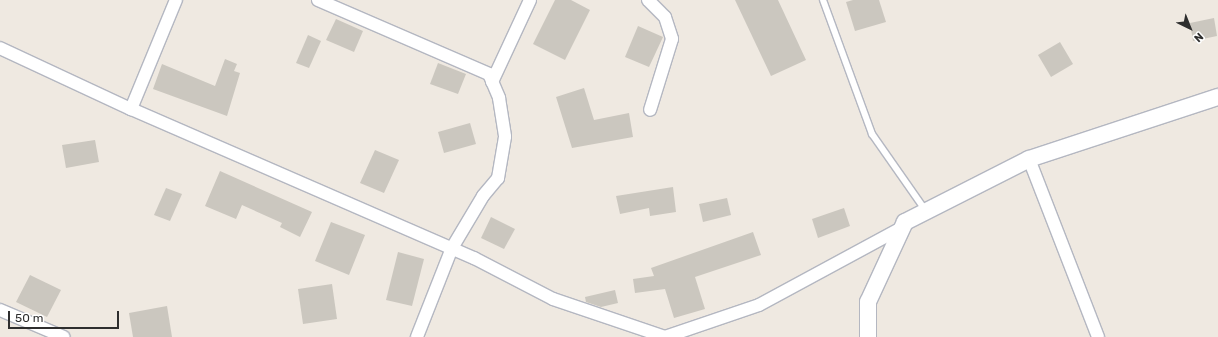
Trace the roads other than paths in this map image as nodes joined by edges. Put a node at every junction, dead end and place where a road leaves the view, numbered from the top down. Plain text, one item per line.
1 (176, 0) edge
2 (318, 0) edge
3 (530, 0) edge
4 (648, 0) edge
5 (823, 0) edge
6 (0, 48) edge
7 (492, 82) junction
8 (1218, 98) edge
9 (131, 109) junction
10 (650, 110) dead end
11 (1029, 159) junction
12 (926, 211) junction
13 (903, 227) junction
14 (452, 248) junction
15 (0, 310) edge
16 (689, 333) edge
17 (64, 337) edge
18 (417, 337) edge
19 (868, 337) edge
20 (1098, 337) edge

1 - 9 street
2 - 7 street
3 - 7 street
4 - 10 street
5 - 12 lane
6 - 9 street
7 - 14 street
8 - 11 street
9 - 14 street
11 - 12 street
11 - 20 street
12 - 13 street
13 - 16 street
13 - 19 street
14 - 16 street
14 - 18 street
15 - 17 street

